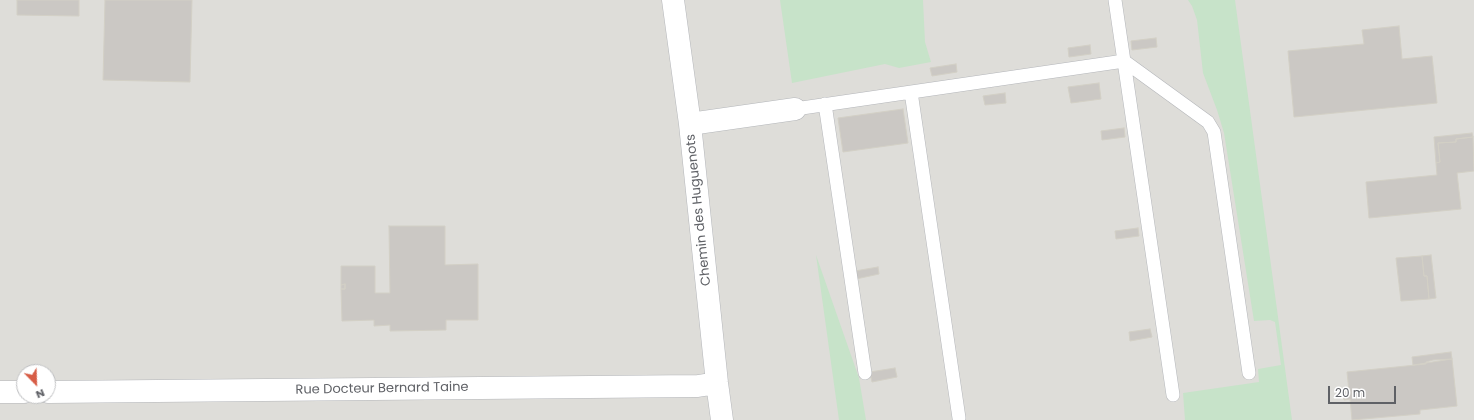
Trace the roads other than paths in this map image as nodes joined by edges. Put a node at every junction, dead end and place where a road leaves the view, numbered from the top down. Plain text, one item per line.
1 (673, 0) edge
2 (1115, 0) edge
3 (1124, 61) junction
4 (911, 92) junction
5 (825, 104) junction
6 (795, 109) joint
7 (690, 124) junction
8 (864, 373) dead end
9 (1249, 373) dead end
10 (717, 383) junction
11 (0, 392) edge
12 (16, 392) edge
13 (56, 392) edge
14 (1173, 395) dead end
15 (959, 418) dead end
16 (722, 420) edge

1 - 7 street, Chemin des Huguenots
2 - 3 lane
3 - 4 lane
3 - 9 lane
3 - 14 lane
4 - 5 lane
4 - 15 lane
5 - 6 lane
5 - 8 lane
6 - 7 street
7 - 10 street, Chemin des Huguenots
10 - 13 street, Rue Docteur Bernard Taine
10 - 16 street, Chemin des Huguenots
11 - 12 street

